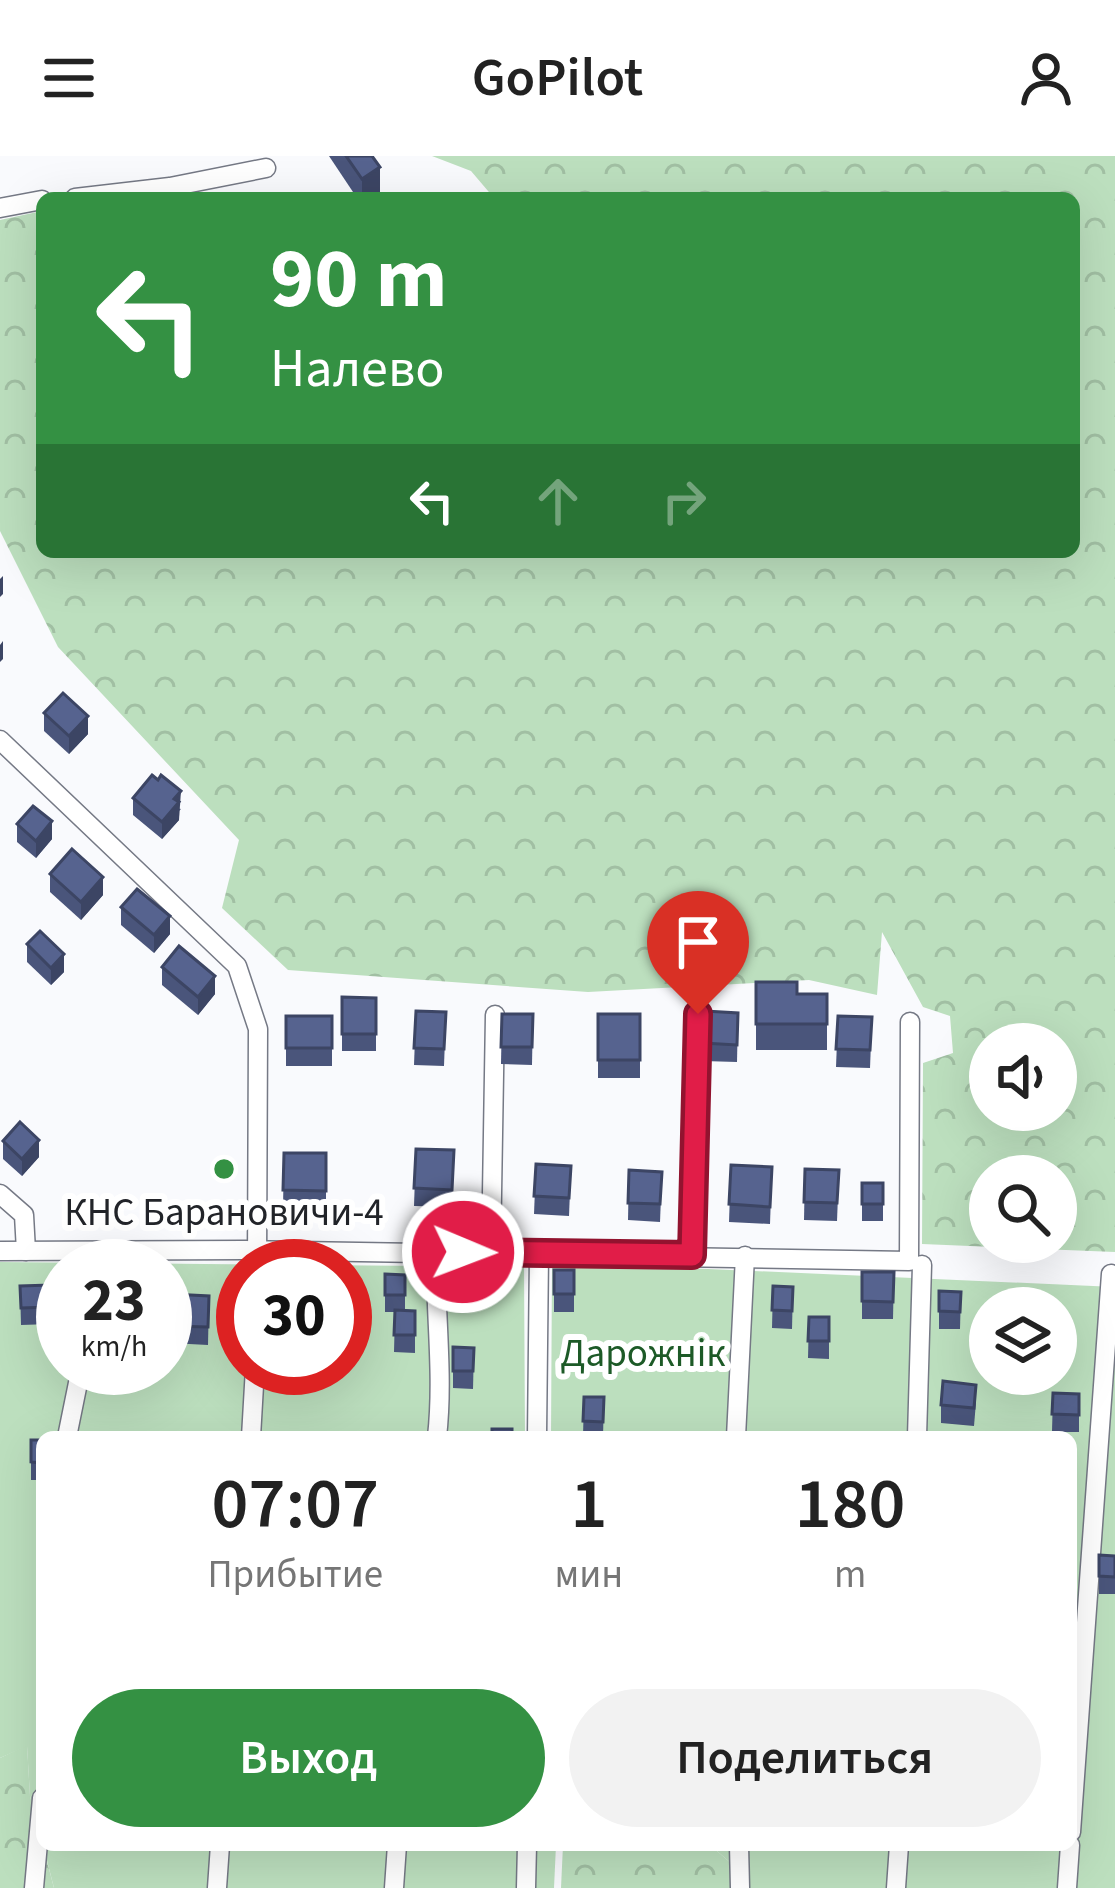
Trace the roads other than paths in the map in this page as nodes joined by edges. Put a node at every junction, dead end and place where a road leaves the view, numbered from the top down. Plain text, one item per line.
1 (266, 168) dead end
2 (127, 192) edge
3 (36, 201) edge
4 (0, 208) edge
5 (0, 740) edge
6 (698, 1014) dead end
7 (495, 1015) dead end
8 (910, 1022) dead end
9 (0, 1194) edge
10 (256, 1239) edge
11 (0, 1251) edge
12 (26, 1252) junction
13 (436, 1252) junction
14 (491, 1252) junction
15 (36, 1253) edge
16 (539, 1253) junction
17 (372, 1254) edge
18 (692, 1255) junction
19 (745, 1256) junction
20 (915, 1263) junction
21 (1111, 1274) dead end
22 (76, 1395) edge
23 (253, 1395) edge
24 (68, 1431) edge
25 (251, 1431) edge
26 (437, 1431) edge
27 (537, 1431) edge
28 (736, 1431) edge
29 (917, 1431) edge
30 (1077, 1748) edge
31 (37, 1851) edge
32 (220, 1851) edge
33 (397, 1851) edge
34 (527, 1851) edge
35 (739, 1851) edge
36 (899, 1851) edge
37 (1070, 1851) edge
38 (34, 1888) edge
39 (217, 1888) edge
40 (394, 1888) edge
41 (526, 1888) edge
42 (740, 1888) edge
43 (896, 1888) edge
44 (1067, 1888) edge

1 - 2 street
3 - 4 street
5 - 10 street
6 - 18 street
7 - 14 street
8 - 20 street
9 - 12 street
11 - 12 street
12 - 15 street
13 - 14 street
13 - 17 street
13 - 26 street
14 - 16 street
16 - 18 street
16 - 27 street
18 - 19 street
19 - 20 street
19 - 28 street
20 - 29 street
21 - 30 street
22 - 24 street
23 - 25 street
31 - 38 street
32 - 39 street
33 - 40 street
34 - 41 street
35 - 42 street
36 - 43 street
37 - 44 street

